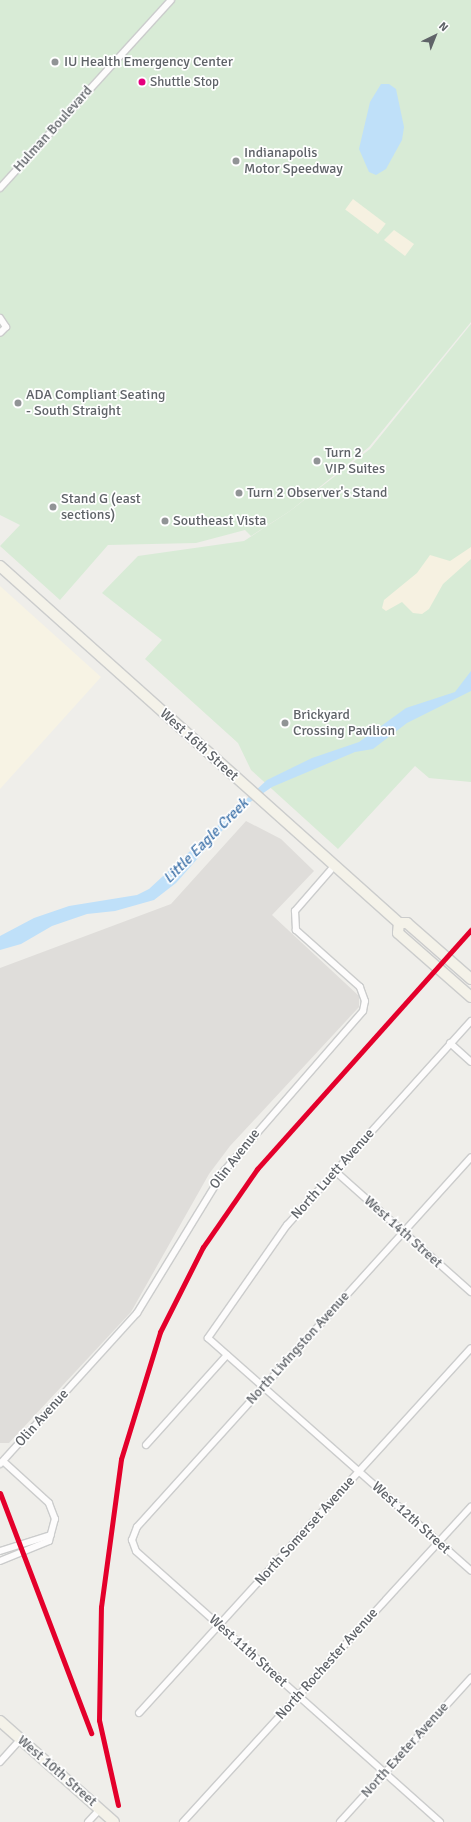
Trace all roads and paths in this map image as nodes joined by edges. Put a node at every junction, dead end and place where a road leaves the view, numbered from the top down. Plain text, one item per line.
1 (171, 0) edge
2 (0, 188) edge
3 (0, 318) edge
4 (0, 334) edge
5 (0, 566) edge
6 (335, 865) junction
7 (399, 922) junction
8 (471, 979) edge
9 (471, 997) edge
10 (471, 1021) edge
11 (450, 1043) junction
12 (471, 1062) edge
13 (471, 1158) edge
14 (335, 1171) junction
15 (403, 1233) junction
16 (471, 1292) edge
17 (208, 1338) joint
18 (471, 1348) edge
19 (227, 1355) junction
20 (263, 1386) junction
21 (146, 1445) dead end
22 (1, 1463) edge
23 (359, 1471) junction
24 (471, 1506) edge
25 (51, 1535) junction
26 (132, 1541) joint
27 (438, 1542) junction
28 (0, 1551) edge
29 (0, 1561) edge
30 (471, 1571) edge
31 (218, 1625) junction
32 (471, 1678) edge
33 (298, 1696) junction
34 (139, 1713) dead end
35 (0, 1721) edge
36 (21, 1739) junction
37 (0, 1762) edge
38 (384, 1773) junction
39 (100, 1809) junction
40 (88, 1822) edge
41 (114, 1822) edge
42 (183, 1822) edge
43 (340, 1822) edge
44 (440, 1822) edge

1 - 2 street, Hulman Boulevard
3 - 4 street
5 - 6 main road, West 16th Street
6 - 7 main road, West 16th Street
6 - 22 street, Olin Avenue
7 - 8 main road, West 16th Street
7 - 9 main road, West 16th Street
10 - 11 street, North Luett Avenue
11 - 12 street
11 - 14 street, North Luett Avenue
13 - 15 street, North Livingston Avenue
14 - 15 street, West 14th Street
14 - 17 street, North Luett Avenue
15 - 16 street, West 14th Street
15 - 20 street, North Livingston Avenue
17 - 19 street, West 12th Street
18 - 23 street, North Somerset Avenue
19 - 20 street, West 12th Street
19 - 21 street
20 - 23 street, West 12th Street
20 - 26 street, North Livingston Avenue
22 - 25 street
23 - 27 street, West 12th Street
23 - 31 street, North Somerset Avenue
24 - 27 street, North Rochester Avenue
25 - 28 street
25 - 29 street
26 - 31 street, West 11th Street
27 - 30 street, West 12th Street
27 - 33 street, North Rochester Avenue
31 - 33 street, West 11th Street
31 - 34 street, North Somerset Avenue
32 - 38 street, North Exeter Avenue
33 - 38 street, West 11th Street
33 - 42 street, North Rochester Avenue
35 - 36 main road, West 10th Street
36 - 37 street
36 - 39 main road, West 10th Street
38 - 43 street, North Exeter Avenue
38 - 44 street, West 11th Street
39 - 40 street
39 - 41 main road, West 10th Street

